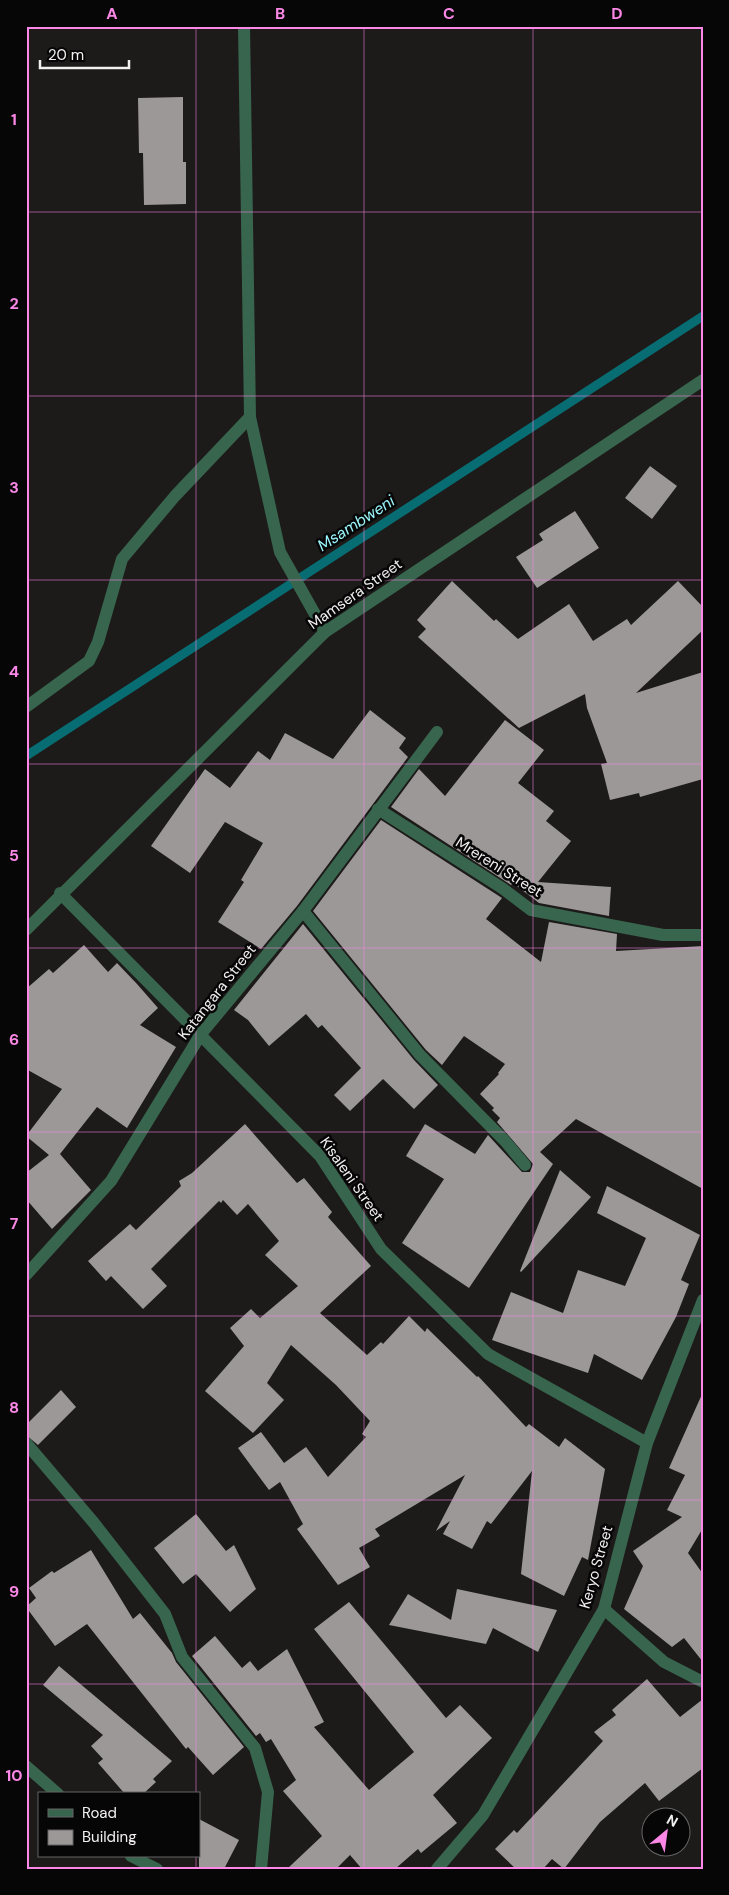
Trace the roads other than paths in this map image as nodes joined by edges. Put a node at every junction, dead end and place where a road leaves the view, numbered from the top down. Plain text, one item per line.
1 (244, 26) edge
2 (703, 380) edge
3 (250, 417) junction
4 (324, 632) junction
5 (26, 707) edge
6 (437, 732) dead end
7 (378, 810) junction
8 (60, 893) junction
9 (303, 911) junction
10 (26, 930) edge
11 (703, 935) edge
12 (201, 1034) junction
13 (525, 1165) dead end
14 (26, 1275) edge
15 (703, 1300) edge
16 (26, 1443) edge
17 (647, 1443) junction
18 (604, 1609) junction
19 (703, 1682) edge
20 (26, 1766) edge
21 (56, 1792) edge
22 (135, 1858) edge
23 (157, 1869) edge
24 (261, 1869) edge
25 (437, 1869) edge

1 - 3 street
2 - 4 street, Mamsera Street
3 - 4 street
3 - 5 street
4 - 8 street, Mamsera Street
6 - 7 street, Katangara Street
7 - 9 street, Katangara Street
7 - 11 street, Mrereni Street
8 - 10 street, Mamsera Street
8 - 12 street, Kisaleni Street
9 - 12 street, Katangara Street
9 - 13 street
12 - 14 street, Katangara Street
12 - 17 street, Kisaleni Street
15 - 17 street, Keryo Street
16 - 24 street
17 - 18 street, Keryo Street
18 - 19 street
18 - 25 street, Keryo Street
20 - 21 street
22 - 23 street

